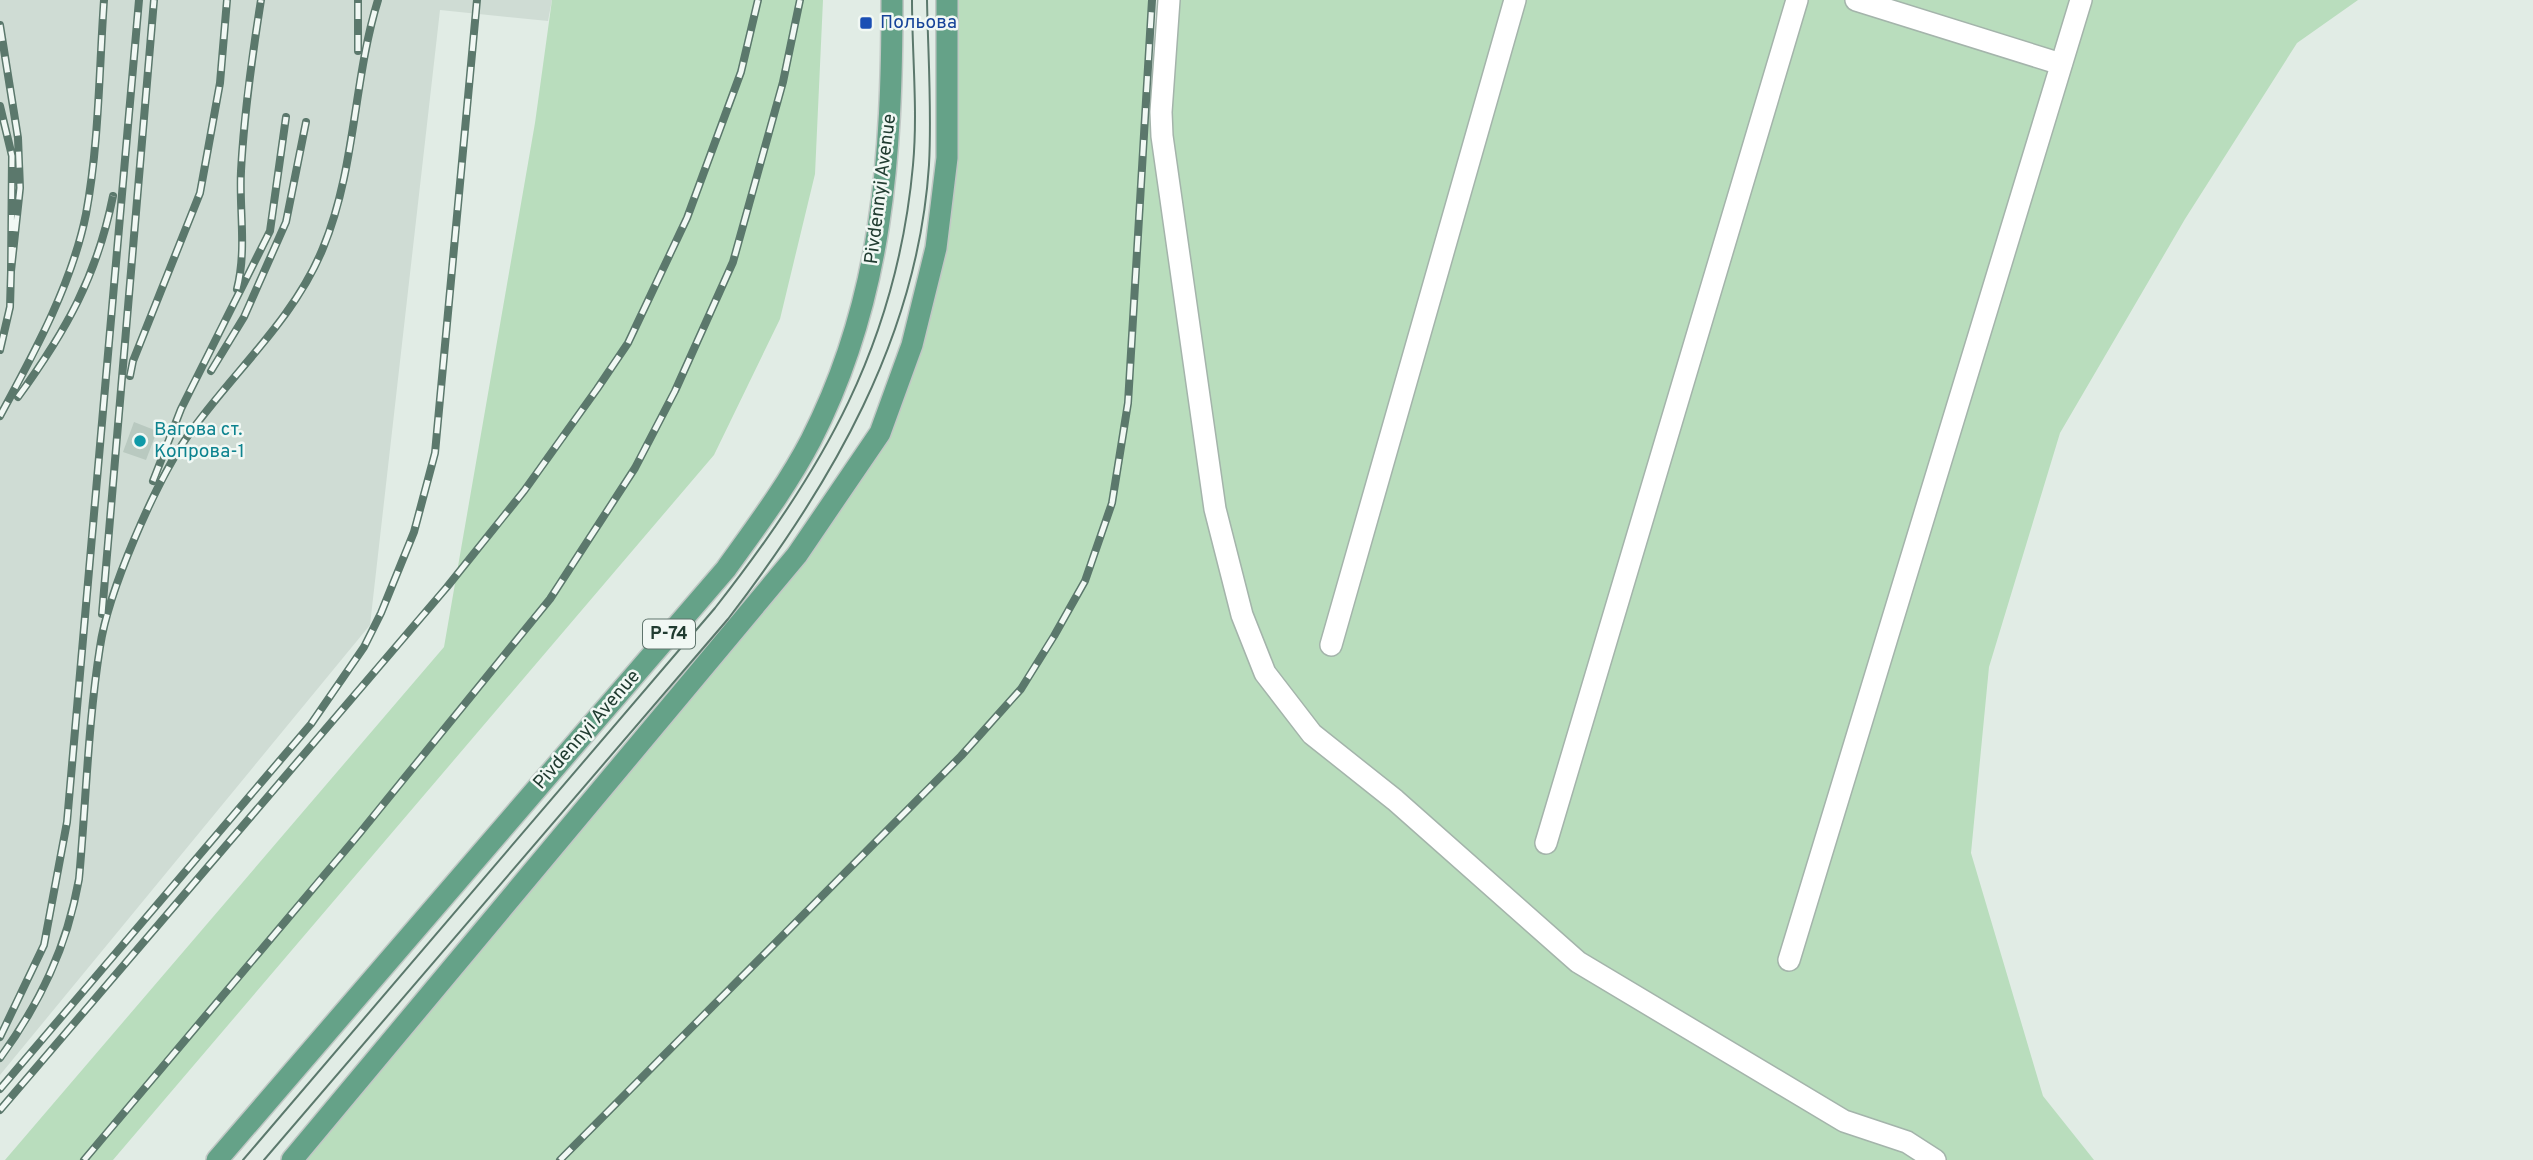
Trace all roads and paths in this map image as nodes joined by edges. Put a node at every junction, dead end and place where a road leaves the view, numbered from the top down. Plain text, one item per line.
1 (892, 0) edge
2 (947, 0) edge
3 (1169, 0) edge
4 (1515, 0) edge
5 (1797, 0) edge
6 (1857, 0) edge
7 (2081, 0) edge
8 (2061, 64) junction
9 (1331, 645) dead end
10 (1546, 843) dead end
11 (1789, 960) dead end
12 (217, 1160) edge
13 (292, 1160) edge
14 (1936, 1160) edge

1 - 12 main road, Pivdennyi Avenue / Р-74
2 - 13 main road, Р-74
3 - 14 street
4 - 9 street
5 - 10 street
6 - 8 street
7 - 8 street
8 - 11 street

